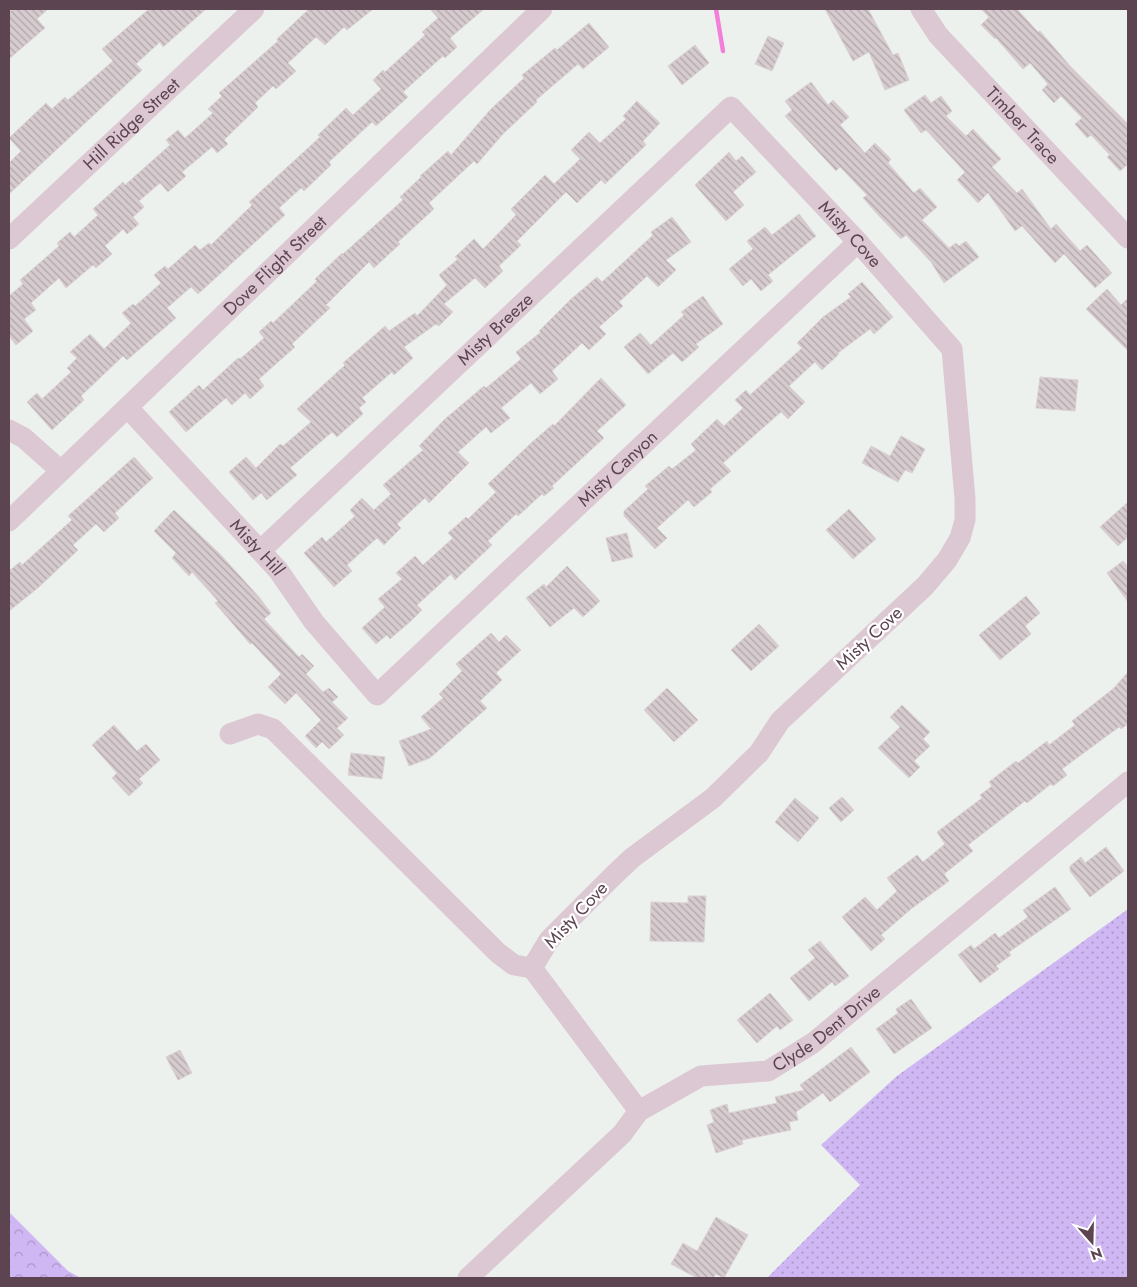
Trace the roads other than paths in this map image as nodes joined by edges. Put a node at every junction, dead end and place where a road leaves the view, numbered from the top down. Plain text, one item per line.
1 (254, 9) edge
2 (542, 9) edge
3 (921, 9) edge
4 (731, 107) joint
5 (1127, 235) edge
6 (9, 239) edge
7 (858, 242) junction
8 (128, 408) junction
9 (9, 430) edge
10 (61, 471) junction
11 (9, 521) edge
12 (261, 550) junction
13 (377, 695) joint
14 (230, 734) dead end
15 (1128, 782) edge
16 (532, 968) junction
17 (639, 1111) junction
18 (468, 1278) edge

1 - 6 street, Hill Ridge Street
2 - 8 street, Dove Flight Street
3 - 5 street, Timber Trace
4 - 7 street, Misty Cove
4 - 12 street, Misty Breeze
7 - 13 street, Misty Canyon
7 - 16 street, Misty Cove
8 - 10 street, Dove Flight Street
8 - 12 street, Misty Hill
9 - 10 street
10 - 11 street, Dove Flight Street
12 - 13 street, Misty Hill
14 - 16 street
15 - 17 street, Clyde Dent Drive
16 - 17 street
17 - 18 street, Clyde Dent Drive

